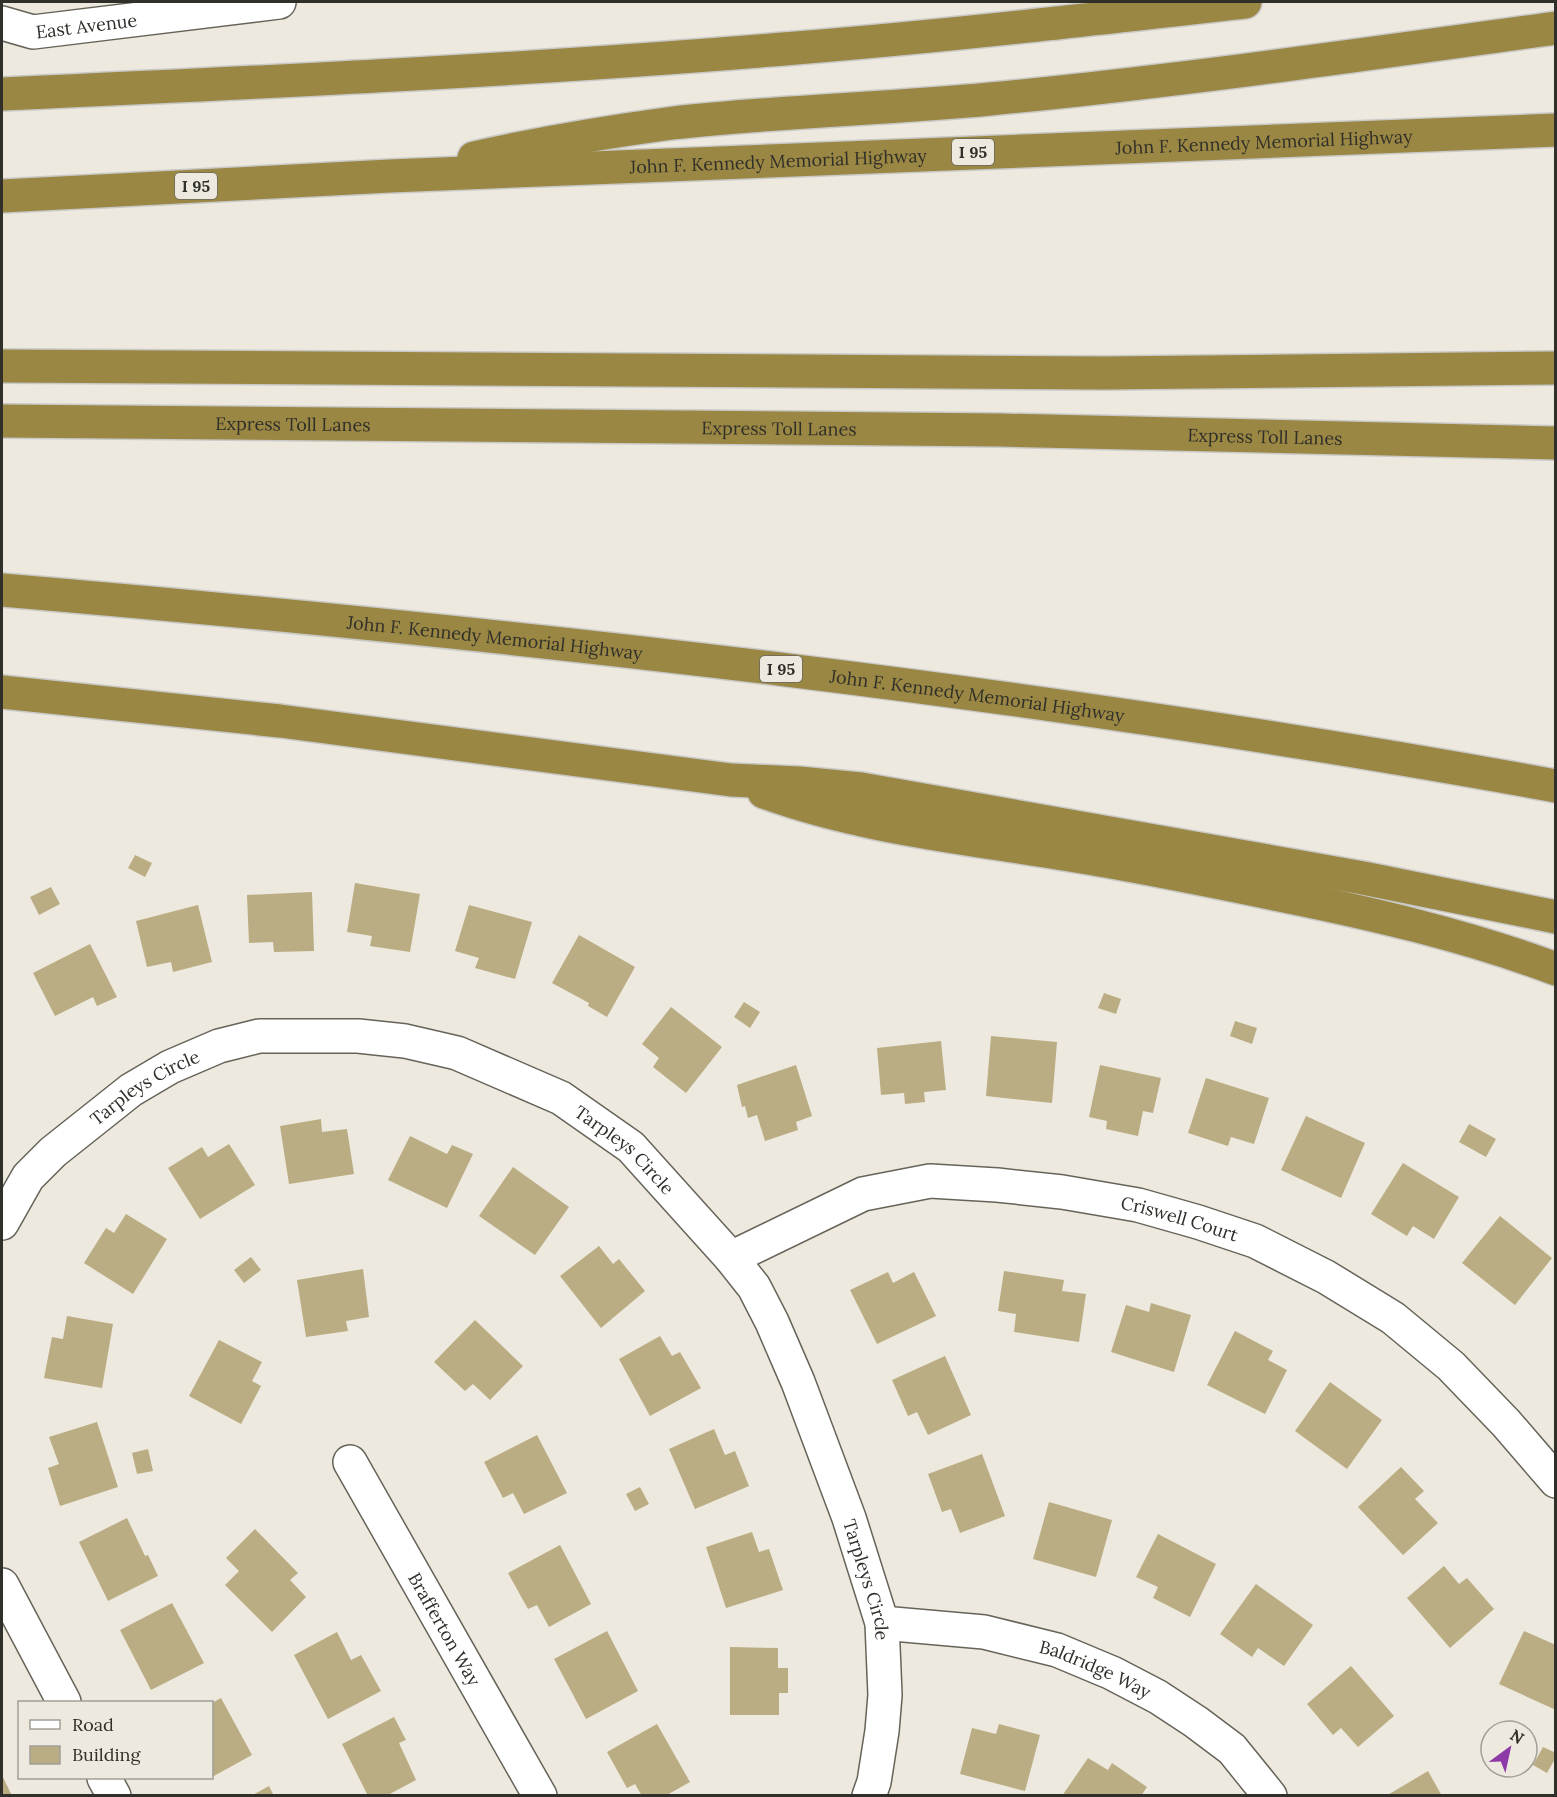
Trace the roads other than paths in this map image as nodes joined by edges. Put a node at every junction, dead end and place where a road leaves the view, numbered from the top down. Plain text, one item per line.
1 (279, 2) edge
2 (1245, 2) edge
3 (2, 23) edge
4 (1556, 28) edge
5 (2, 94) edge
6 (1556, 130) edge
7 (390, 176) junction
8 (2, 196) edge
9 (2, 366) edge
10 (1556, 368) edge
11 (2, 421) edge
12 (1556, 443) edge
13 (2, 590) edge
14 (2, 692) edge
15 (731, 780) junction
16 (1556, 786) edge
17 (1556, 917) edge
18 (1556, 969) edge
19 (4, 1210) edge
20 (731, 1258) junction
21 (350, 1462) dead end
22 (1556, 1481) edge
23 (2, 1585) edge
24 (882, 1623) junction
25 (63, 1701) edge
26 (105, 1779) edge
27 (114, 1796) edge
28 (540, 1796) edge
29 (869, 1796) edge
30 (1270, 1796) edge

1 - 3 street, East Avenue
2 - 5 highway
4 - 7 highway
6 - 7 highway, John F. Kennedy Memorial Highway / I 95
7 - 8 highway, John F. Kennedy Memorial Highway / I 95
9 - 10 highway
11 - 12 highway, Express Toll Lanes
13 - 16 highway, John F. Kennedy Memorial Highway / I 95
14 - 15 highway
15 - 17 highway
15 - 18 highway
19 - 20 street, Tarpleys Circle
20 - 22 street, Criswell Court
20 - 24 street, Tarpleys Circle
21 - 28 street, Brafferton Way
23 - 25 street
24 - 29 street, Tarpleys Circle
24 - 30 street, Baldridge Way
26 - 27 street

